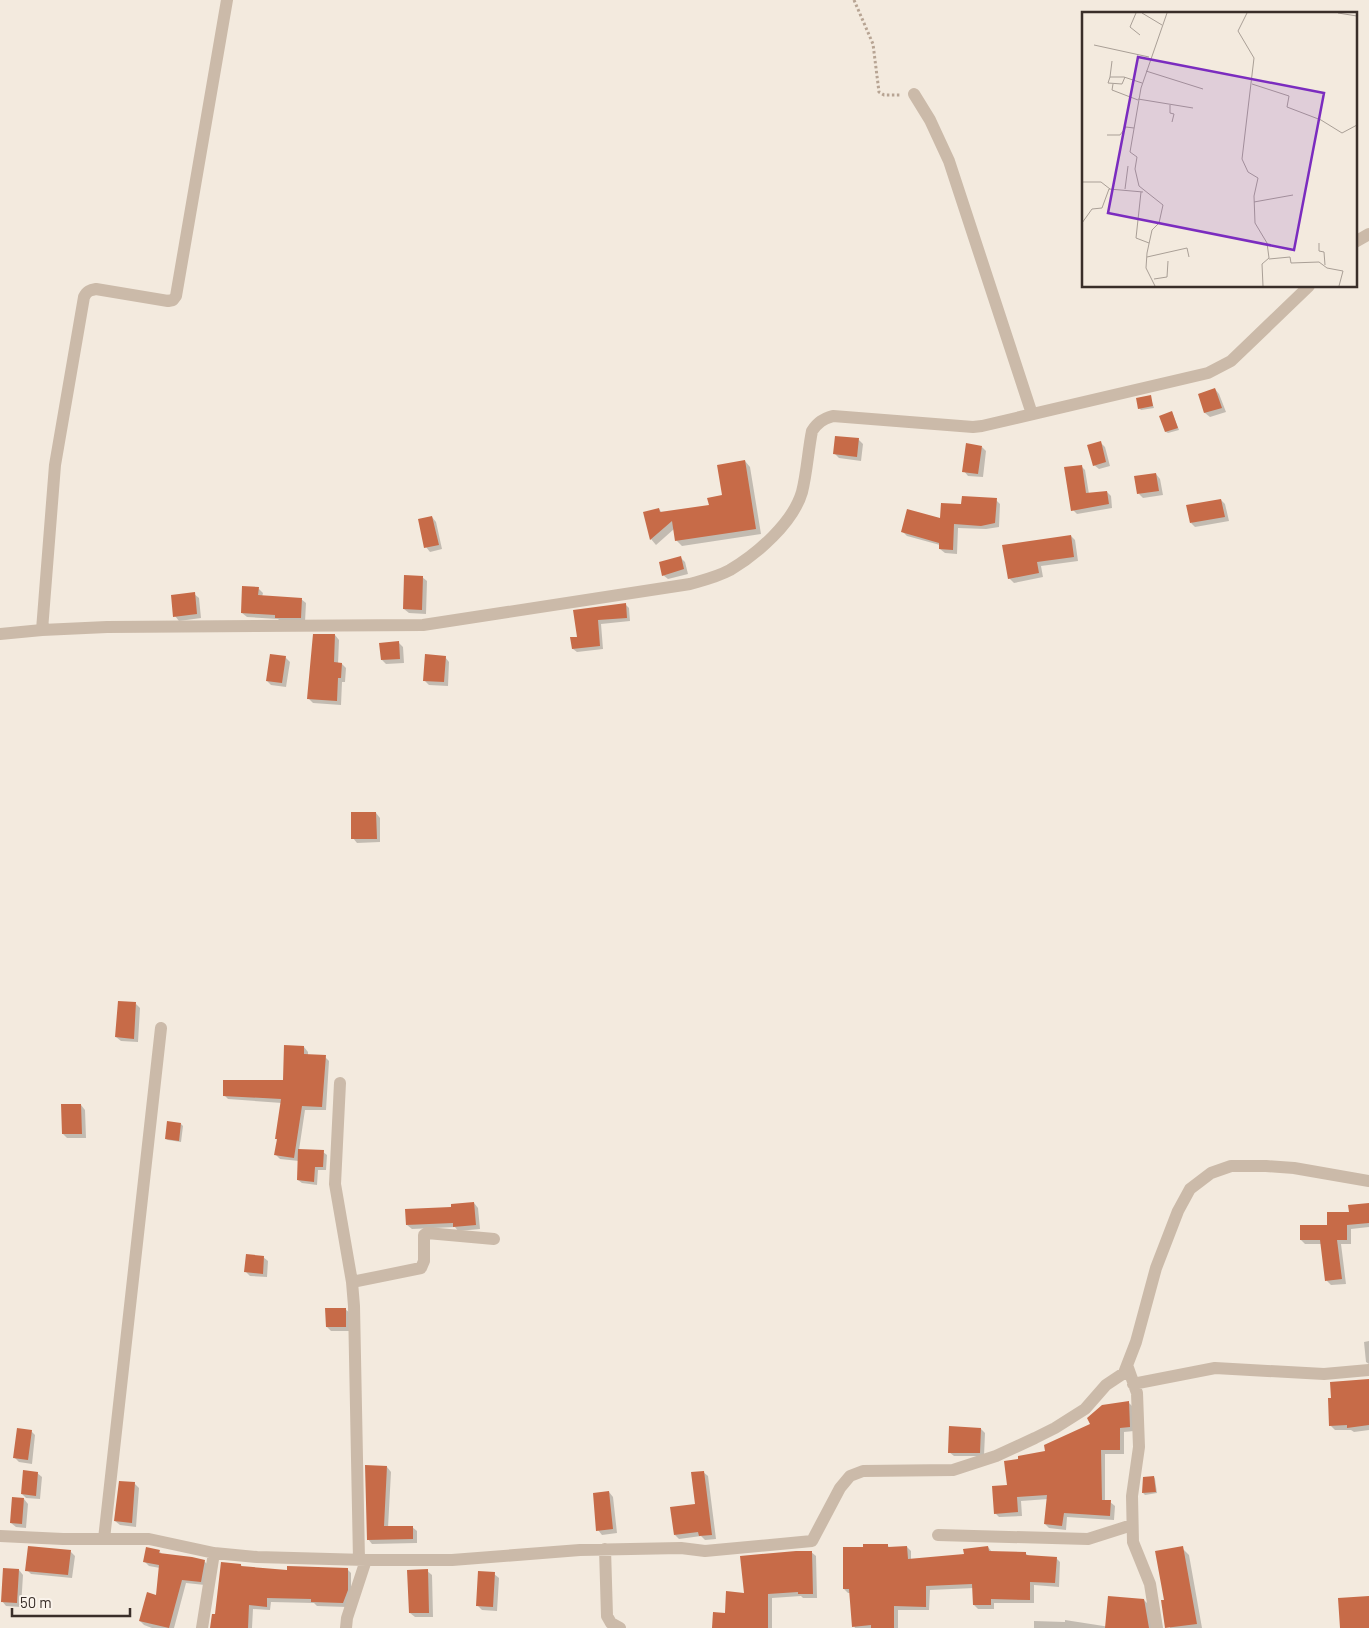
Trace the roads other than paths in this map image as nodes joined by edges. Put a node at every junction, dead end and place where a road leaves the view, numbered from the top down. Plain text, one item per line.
1 (227, 0) edge
2 (914, 94) road end
3 (1369, 234) edge
4 (1356, 241) edge
5 (1307, 288) edge
6 (1032, 414) junction
7 (42, 630) junction
8 (0, 634) edge
9 (160, 1028) dead end
10 (340, 1083) dead end
11 (1369, 1181) edge
12 (494, 1240) dead end
13 (352, 1282) junction
14 (1127, 1365) junction
15 (1369, 1370) edge
16 (1133, 1384) junction
17 (1132, 1525) junction
18 (938, 1535) dead end
19 (0, 1536) edge
20 (104, 1539) junction
21 (604, 1550) junction
22 (214, 1553) junction
23 (363, 1560) junction
24 (202, 1628) edge
25 (346, 1628) edge
26 (620, 1628) edge
27 (1157, 1628) edge

1 - 7 street
2 - 6 street
3 - 4 street
5 - 6 street
6 - 7 street
7 - 8 street
9 - 20 street
10 - 13 street
11 - 14 street
12 - 13 street
13 - 23 street
14 - 16 street
14 - 21 street
15 - 16 street
16 - 17 street
17 - 18 street
17 - 27 street
19 - 20 street
20 - 22 street
21 - 23 street
21 - 26 street
22 - 23 street
22 - 24 street
23 - 25 street

